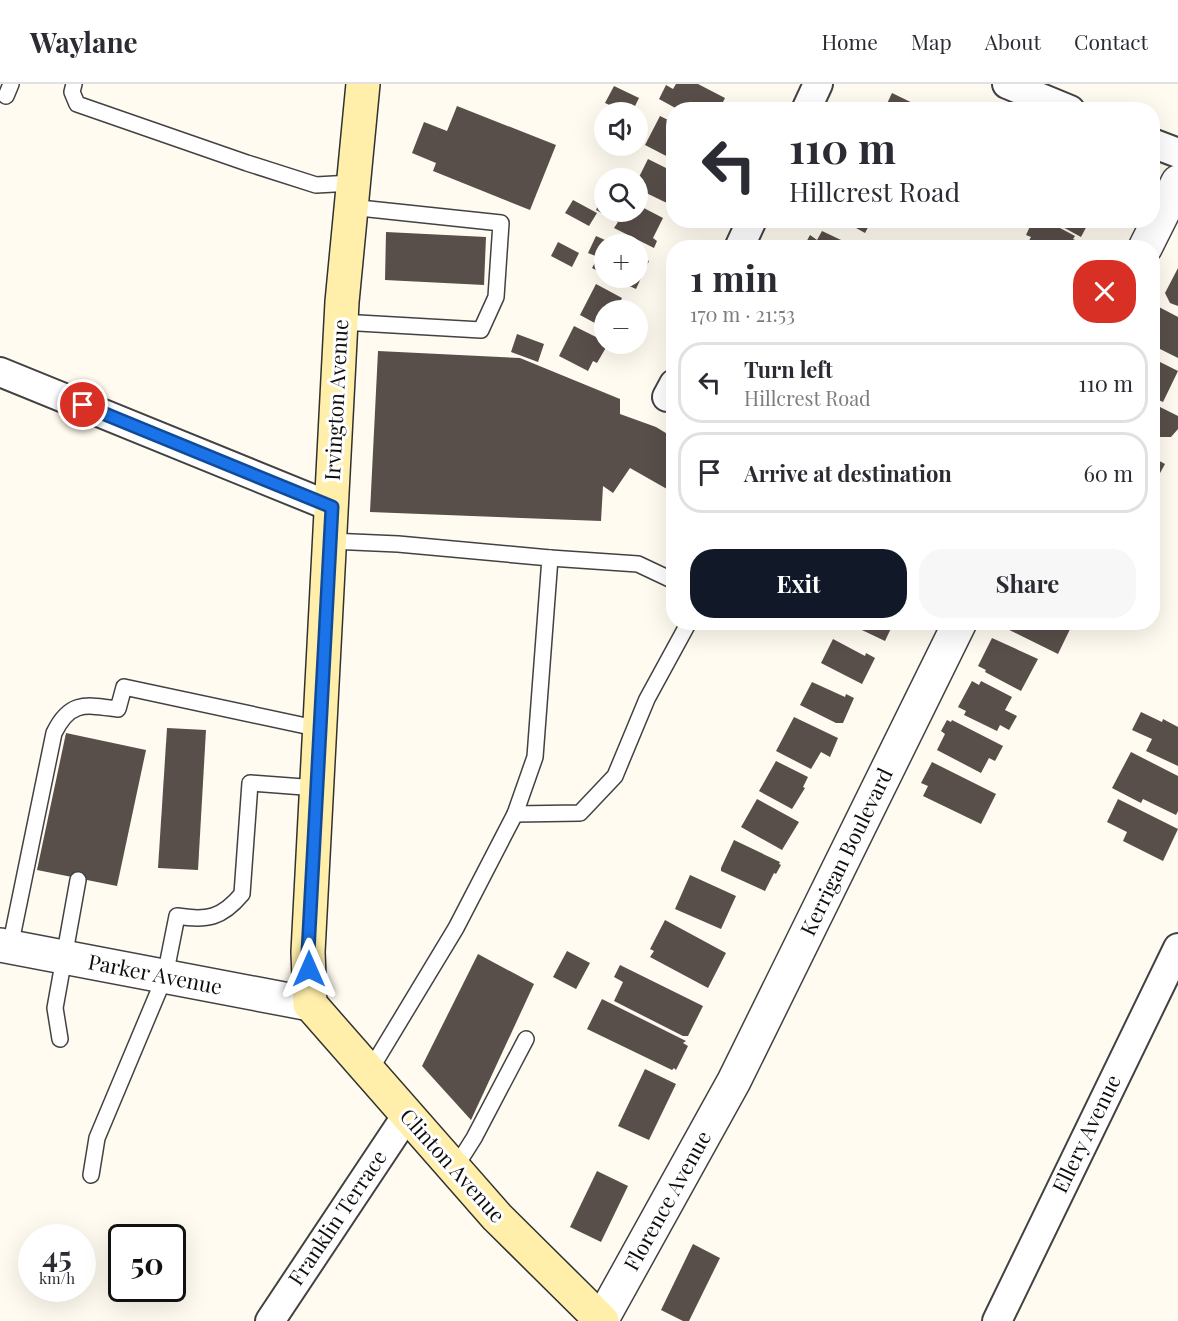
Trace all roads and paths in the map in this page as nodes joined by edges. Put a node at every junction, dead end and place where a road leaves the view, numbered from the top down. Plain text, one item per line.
1 (74, 84) edge
2 (363, 84) edge
3 (818, 84) edge
4 (1007, 84) edge
5 (810, 102) edge
6 (1051, 102) edge
7 (1160, 146) edge
8 (1178, 153) edge
9 (1178, 182) edge
10 (351, 195) junction
11 (1160, 218) edge
12 (341, 322) junction
13 (0, 372) edge
14 (332, 507) junction
15 (330, 541) junction
16 (550, 558) junction
17 (666, 577) edge
18 (685, 630) edge
19 (956, 630) edge
20 (320, 729) junction
21 (317, 788) junction
22 (515, 814) junction
23 (78, 880) dead end
24 (5, 946) edge
25 (1178, 948) edge
26 (63, 957) junction
27 (165, 976) junction
28 (310, 1004) junction
29 (60, 1039) dead end
30 (526, 1039) dead end
31 (369, 1072) junction
32 (734, 1081) joint
33 (406, 1115) junction
34 (455, 1168) junction
35 (91, 1175) dead end
36 (270, 1321) edge
37 (601, 1321) edge
38 (996, 1321) edge

1 - 10 lane
2 - 10 main road, Irvington Avenue
3 - 5 street
4 - 6 street
7 - 8 street
9 - 11 street
10 - 12 main road, Irvington Avenue
10 - 12 lane
12 - 14 main road, Irvington Avenue
13 - 14 street
14 - 15 main road, Irvington Avenue
15 - 16 lane
15 - 20 main road, Irvington Avenue
16 - 17 lane
16 - 22 lane
18 - 22 lane
19 - 32 street, Kerrigan Boulevard
20 - 21 main road, Irvington Avenue
20 - 24 lane
21 - 27 lane
21 - 28 main road, Irvington Avenue
22 - 31 lane
23 - 26 lane
24 - 26 street, Parker Avenue
25 - 38 street, Ellery Avenue
26 - 27 street, Parker Avenue
26 - 29 lane
27 - 28 street, Parker Avenue
27 - 35 lane
28 - 31 main road, Clinton Avenue
30 - 34 lane
31 - 33 main road, Clinton Avenue
32 - 37 street, Florence Avenue
33 - 34 main road, Clinton Avenue
33 - 36 street, Franklin Terrace
34 - 37 main road, Clinton Avenue

